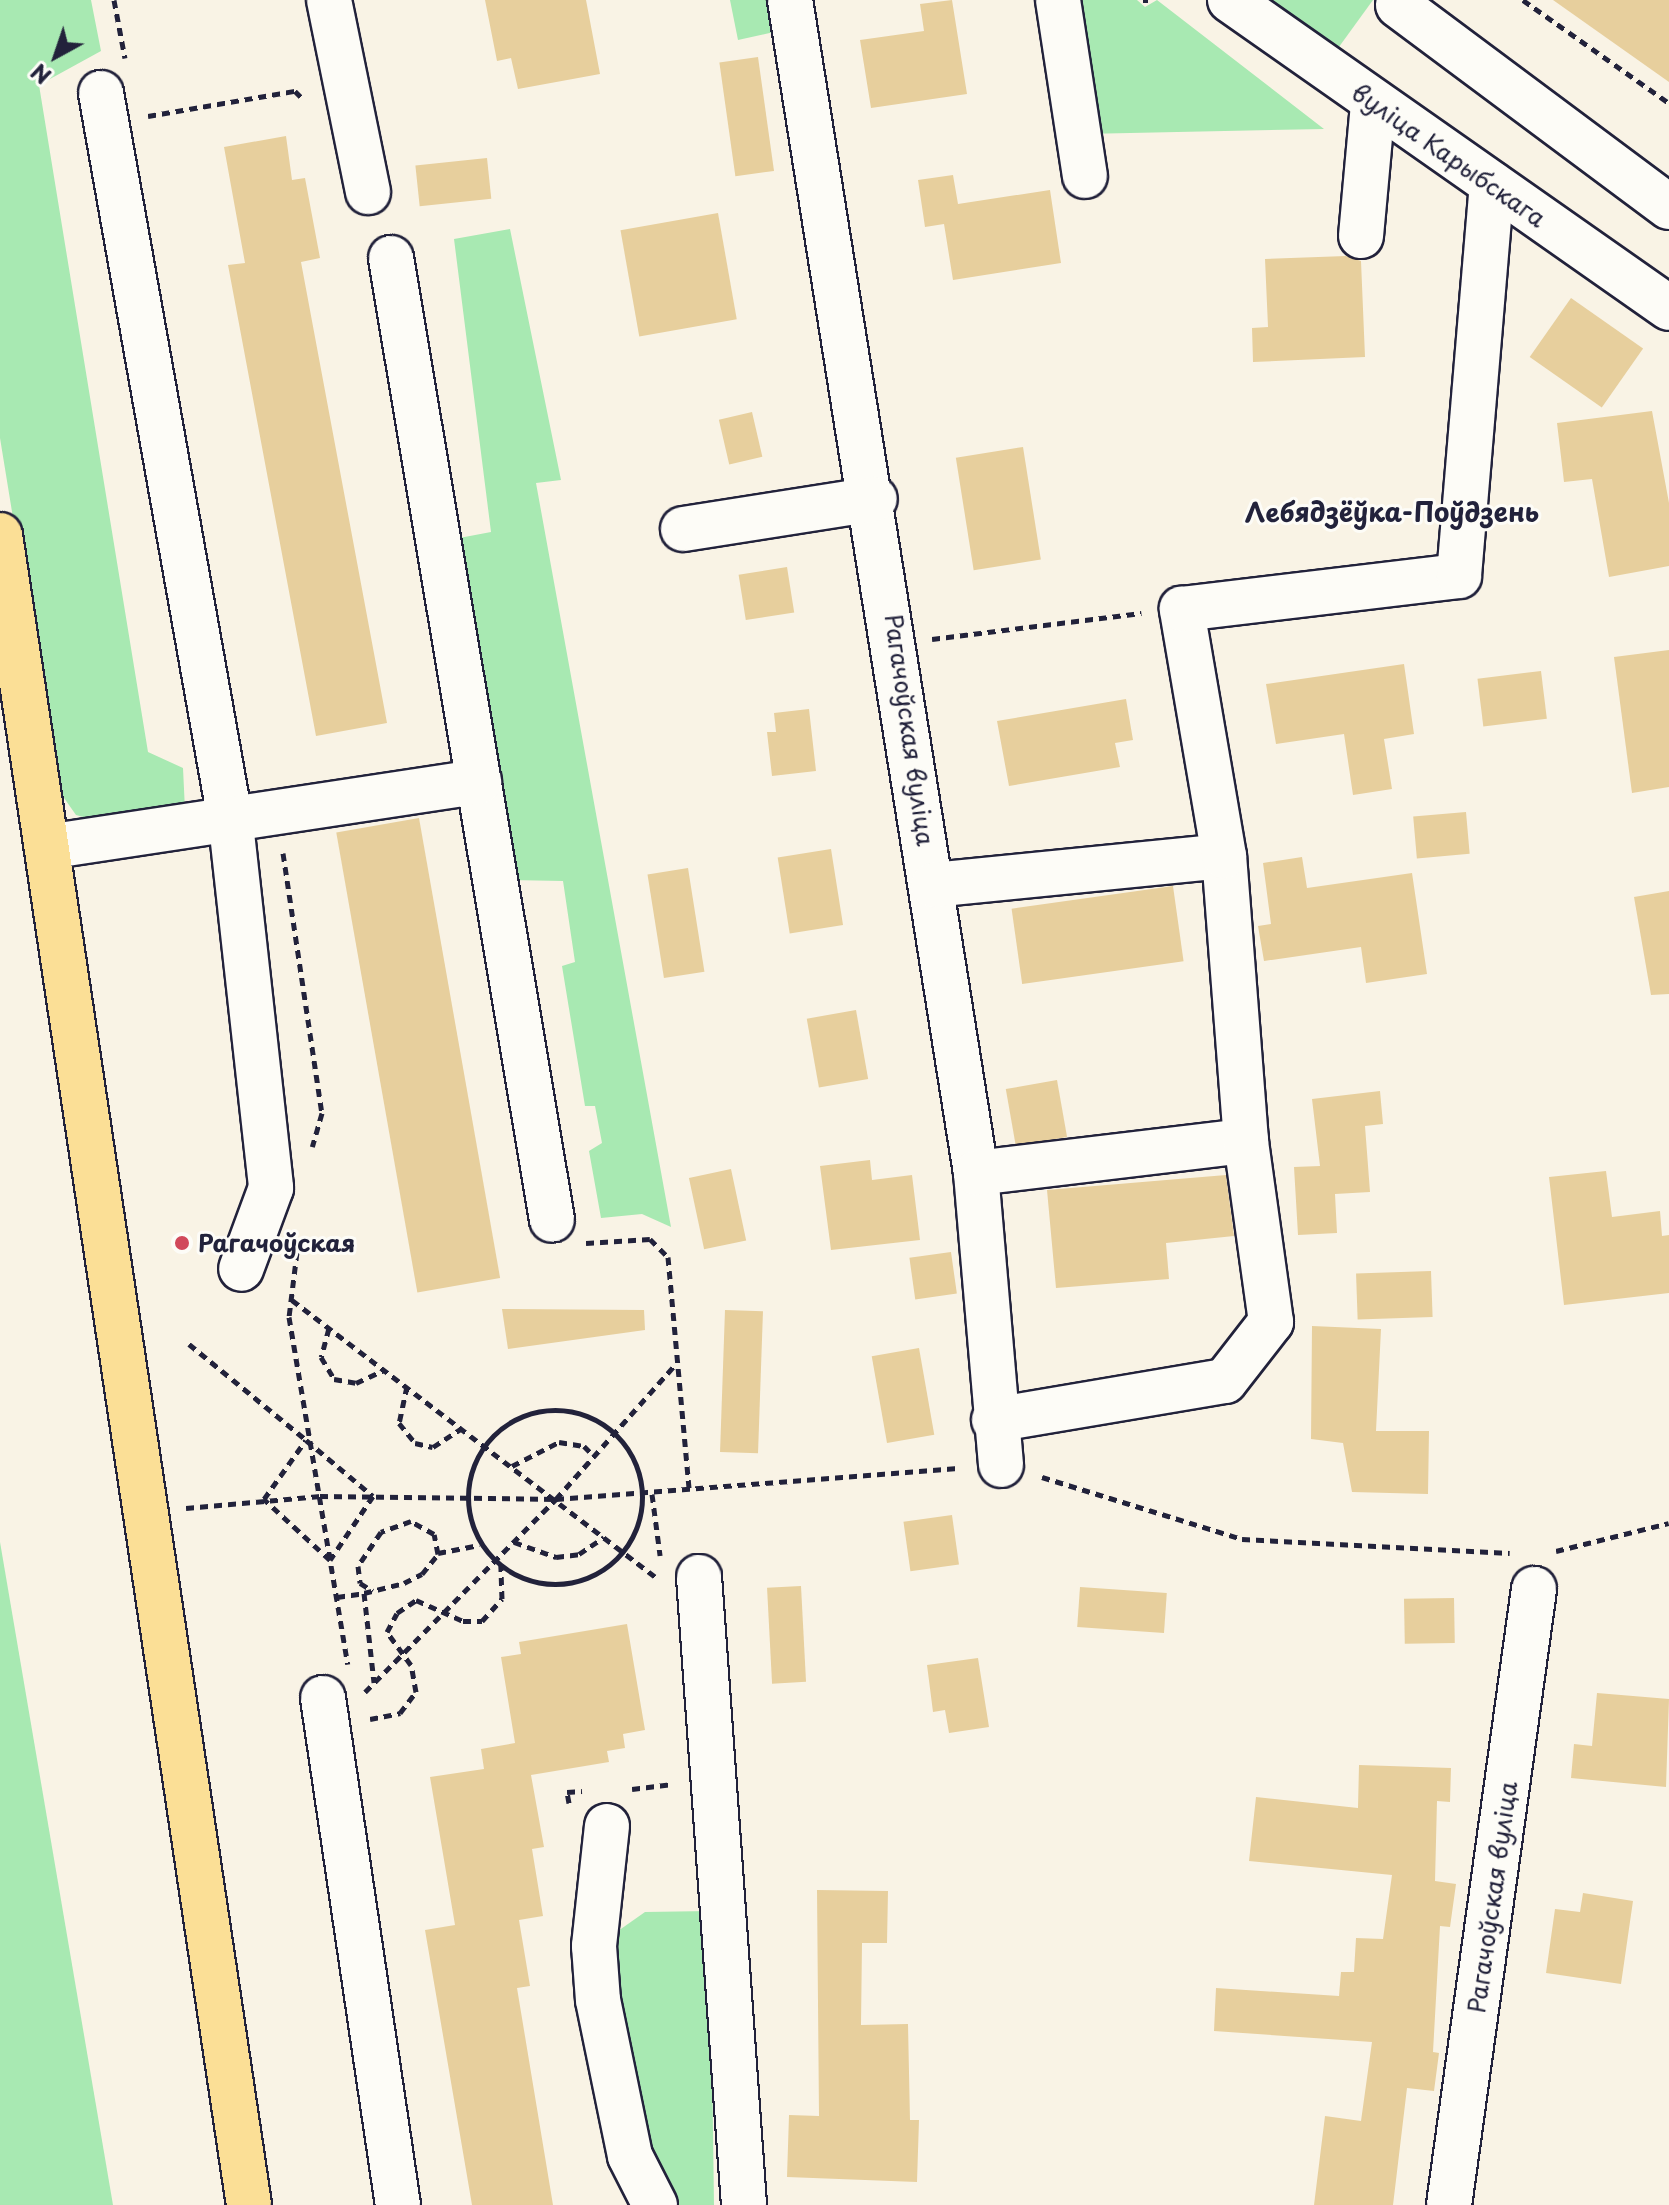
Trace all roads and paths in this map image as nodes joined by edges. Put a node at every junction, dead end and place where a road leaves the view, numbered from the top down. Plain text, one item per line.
1 (329, 0) edge
2 (790, 0) edge
3 (1058, 0) edge
4 (1230, 0) edge
5 (1523, 0) edge
6 (1398, 5) dead end
7 (101, 93) dead end
8 (1373, 103) junction
9 (1669, 103) edge
10 (313, 109) dead end
11 (136, 118) dead end
12 (1085, 176) dead end
13 (1492, 184) junction
14 (368, 192) dead end
15 (1669, 207) edge
16 (1361, 236) dead end
17 (391, 258) dead end
18 (1669, 308) edge
19 (875, 499) junction
20 (683, 529) dead end
21 (0, 535) edge
22 (1182, 609) junction
23 (898, 643) junction
24 (479, 782) junction
25 (231, 824) junction
26 (47, 847) junction
27 (1224, 856) junction
28 (933, 885) junction
29 (1246, 1141) junction
30 (976, 1173) junction
31 (552, 1220) dead end
32 (241, 1269) dead end
33 (291, 1299) dead end
34 (329, 1328) junction
35 (189, 1344) dead end
36 (675, 1365) dead end
37 (384, 1370) junction
38 (407, 1386) junction
39 (994, 1420) junction
40 (462, 1428) junction
41 (614, 1434) junction
42 (306, 1440) junction
43 (485, 1446) junction
44 (594, 1456) junction
45 (1001, 1465) junction
46 (512, 1466) junction
47 (465, 1493) junction
48 (643, 1493) junction
49 (320, 1496) junction
50 (373, 1496) junction
51 (264, 1499) junction
52 (556, 1499) junction
53 (146, 1513) junction
54 (1669, 1523) edge
55 (604, 1537) junction
56 (514, 1542) junction
57 (480, 1545) junction
58 (622, 1551) junction
59 (438, 1554) junction
60 (497, 1559) junction
61 (330, 1560) junction
62 (1536, 1564) junction
63 (681, 1580) joint
64 (373, 1591) junction
65 (364, 1593) junction
66 (337, 1597) junction
67 (448, 1609) junction
68 (400, 1657) junction
69 (374, 1683) junction
70 (346, 1698) junction
71 (607, 1826) dead end
72 (249, 2205) edge
73 (398, 2205) edge
74 (655, 2205) edge
75 (744, 2205) edge
76 (1449, 2205) edge

1 - 14 street
2 - 19 street, Рагачоўская вуліца
3 - 12 street
4 - 8 street, вуліца Карыбскага
5 - 9 path
6 - 15 street
7 - 25 street
8 - 13 street, вуліца Карыбскага
8 - 16 street
10 - 11 path
13 - 18 street, вуліца Карыбскага
13 - 22 street
17 - 24 street
19 - 20 street
19 - 23 street, Рагачоўская вуліца
21 - 26 main road
22 - 23 path
22 - 27 street
23 - 28 street, Рагачоўская вуліца
24 - 25 street
24 - 31 street
25 - 26 street
25 - 32 street
26 - 53 main road
27 - 28 street
27 - 29 street
28 - 30 street, Рагачоўская вуліца
29 - 30 street
29 - 39 street
30 - 39 street, Рагачоўская вуліца
33 - 34 path
34 - 37 path
34 - 37 path
35 - 42 path
36 - 41 path
37 - 38 path
38 - 40 path
38 - 40 path
39 - 45 street, Рагачоўская вуліца
40 - 43 path
41 - 43 path
41 - 44 path
41 - 48 path
42 - 50 path
42 - 51 path
43 - 46 path
43 - 47 path
44 - 46 path
44 - 52 path
45 - 48 path
45 - 62 path
46 - 52 path
47 - 50 path
47 - 52 path
47 - 57 path
48 - 52 path
48 - 58 path
49 - 50 path
49 - 51 path
49 - 61 path
50 - 61 path
51 - 53 path
51 - 61 path
52 - 55 path
52 - 56 path
53 - 72 main road
54 - 62 path
55 - 56 path
55 - 58 path
56 - 60 path
57 - 59 path
57 - 60 path
58 - 60 path
58 - 63 path
59 - 64 path
59 - 64 path
60 - 67 path
60 - 67 path
61 - 66 path
62 - 76 street, Рагачоўская вуліца
63 - 75 street
64 - 65 path
65 - 66 path
65 - 69 path
66 - 70 path
67 - 68 path
67 - 68 path
68 - 69 path
68 - 70 path
69 - 70 path
70 - 73 street
71 - 74 street

